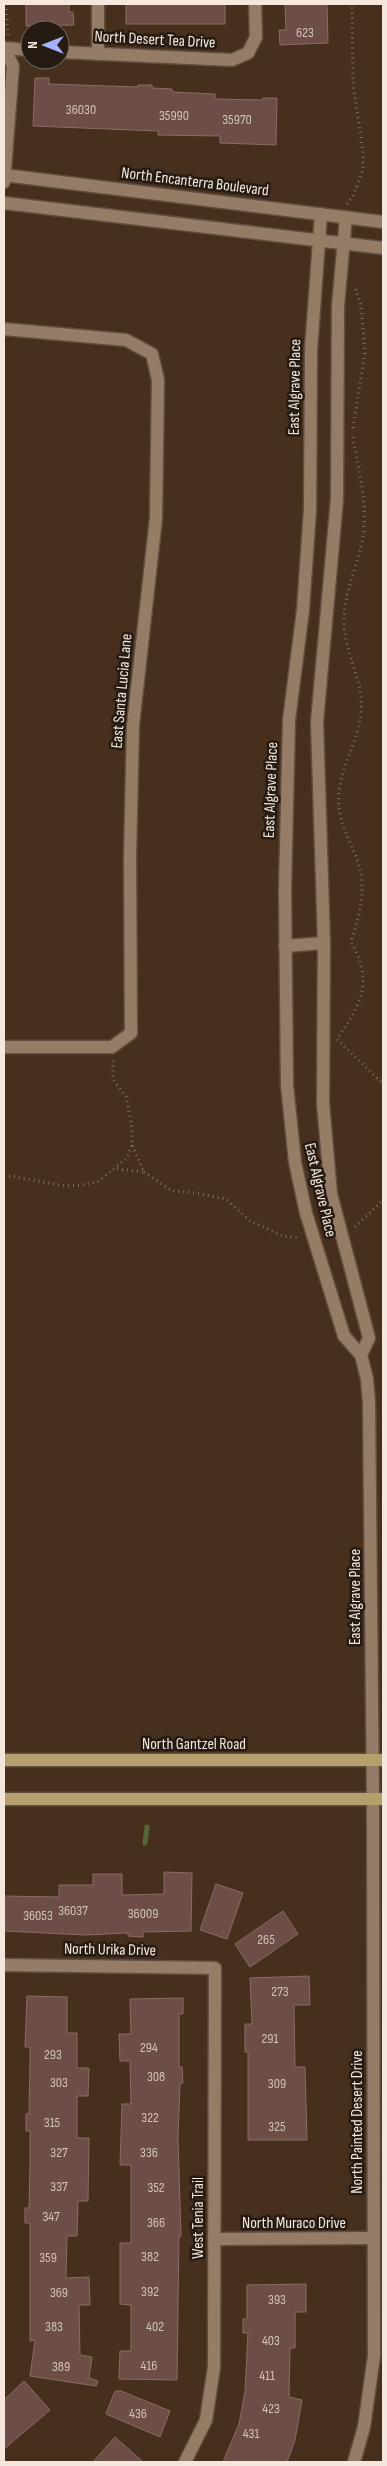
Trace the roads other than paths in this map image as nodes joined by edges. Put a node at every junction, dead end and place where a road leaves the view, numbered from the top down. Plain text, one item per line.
1 (98, 4) edge
2 (255, 4) edge
3 (4, 48) edge
4 (20, 49) edge
5 (70, 53) edge
6 (98, 54) junction
7 (4, 175) edge
8 (4, 182) edge
9 (4, 204) edge
10 (321, 214) junction
11 (346, 217) junction
12 (383, 222) edge
13 (319, 241) junction
14 (343, 243) junction
15 (383, 248) edge
16 (4, 329) edge
17 (324, 943) junction
18 (285, 946) junction
19 (4, 1047) edge
20 (362, 1354) junction
21 (4, 1760) edge
22 (378, 1760) edge
23 (373, 1780) joint
24 (4, 1799) edge
25 (378, 1799) edge
26 (4, 1965) edge
27 (215, 1968) joint
28 (373, 2238) junction
29 (214, 2239) junction
30 (185, 2462) edge
31 (354, 2462) edge

1 - 6 street
2 - 6 street, North Desert Tea Drive
3 - 4 street
3 - 7 street
5 - 6 street, North Desert Tea Drive
7 - 8 street
7 - 10 street, North Encanterra Boulevard
9 - 13 street
10 - 11 street, North Encanterra Boulevard
10 - 13 street, East Algrave Place
11 - 12 street, North Encanterra Boulevard
11 - 14 street, East Algrave Place
13 - 14 street
13 - 18 street, East Algrave Place
14 - 15 street
14 - 17 street, East Algrave Place
16 - 19 street, East Santa Lucia Lane
17 - 18 street
17 - 20 street, East Algrave Place
18 - 20 street, East Algrave Place
20 - 22 street, East Algrave Place
21 - 22 main road, North Gantzel Road
22 - 23 street, East Algrave Place
23 - 25 street, North Painted Desert Drive
24 - 25 main road
25 - 28 street, North Painted Desert Drive
26 - 27 street, North Urika Drive
27 - 29 street, West Tenia Trail
28 - 29 street, North Muraco Drive
28 - 31 street, North Painted Desert Drive
29 - 30 street, West Tenia Trail

